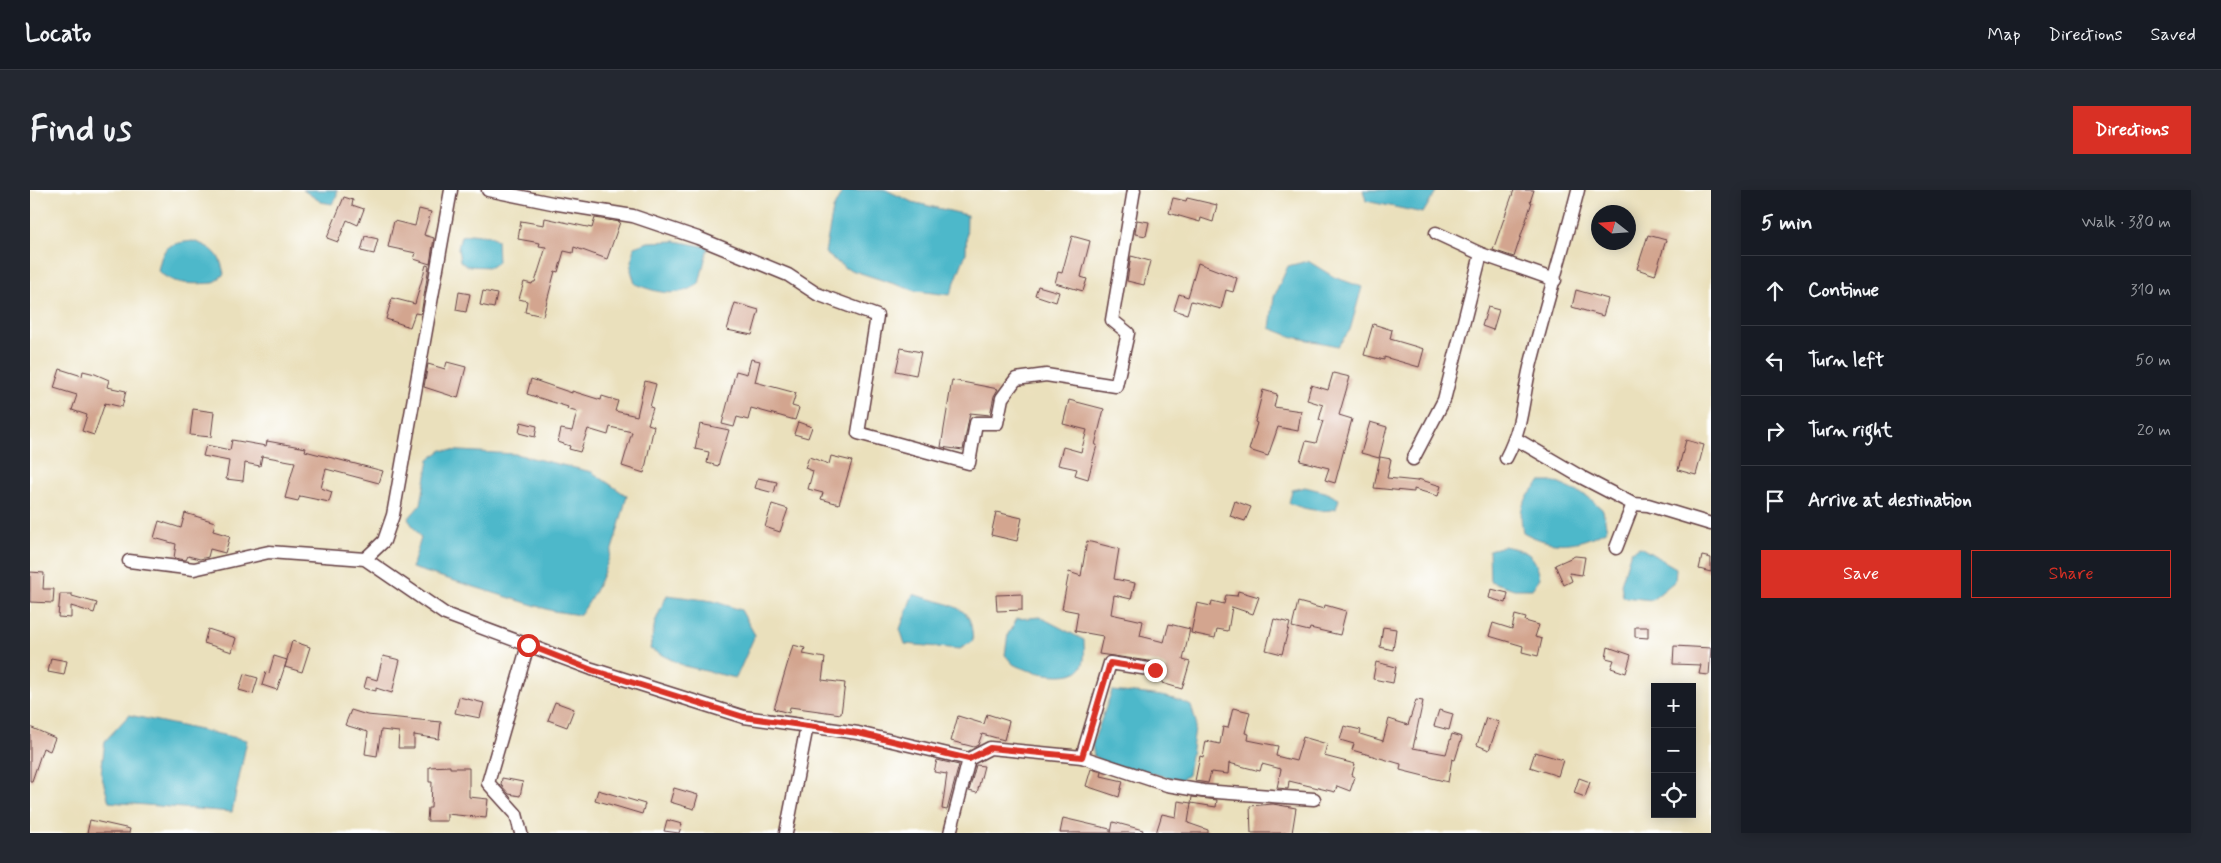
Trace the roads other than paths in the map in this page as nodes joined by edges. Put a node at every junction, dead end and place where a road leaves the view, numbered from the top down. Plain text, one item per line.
1 (451, 190) edge
2 (488, 190) edge
3 (1134, 190) edge
4 (1578, 190) edge
5 (1436, 233) dead end
6 (1481, 254) junction
7 (1554, 280) junction
8 (1516, 439) junction
9 (1506, 458) dead end
10 (1413, 459) dead end
11 (1633, 504) junction
12 (1711, 524) edge
13 (1616, 548) dead end
14 (366, 559) junction
15 (129, 561) dead end
16 (528, 645) junction
17 (1155, 670) dead end
18 (807, 726) junction
19 (1082, 757) junction
20 (969, 759) junction
21 (1314, 799) dead end
22 (521, 833) edge
23 (786, 833) edge
24 (950, 833) edge

1 - 14 street
2 - 3 street
4 - 7 street
5 - 6 street
6 - 7 street
6 - 10 street
7 - 8 street
8 - 9 street
8 - 11 street
11 - 12 street
11 - 13 street
14 - 15 street
14 - 16 street
16 - 18 street
16 - 22 street
17 - 19 street
18 - 20 street
18 - 23 street
19 - 20 street
19 - 21 street
20 - 24 street

